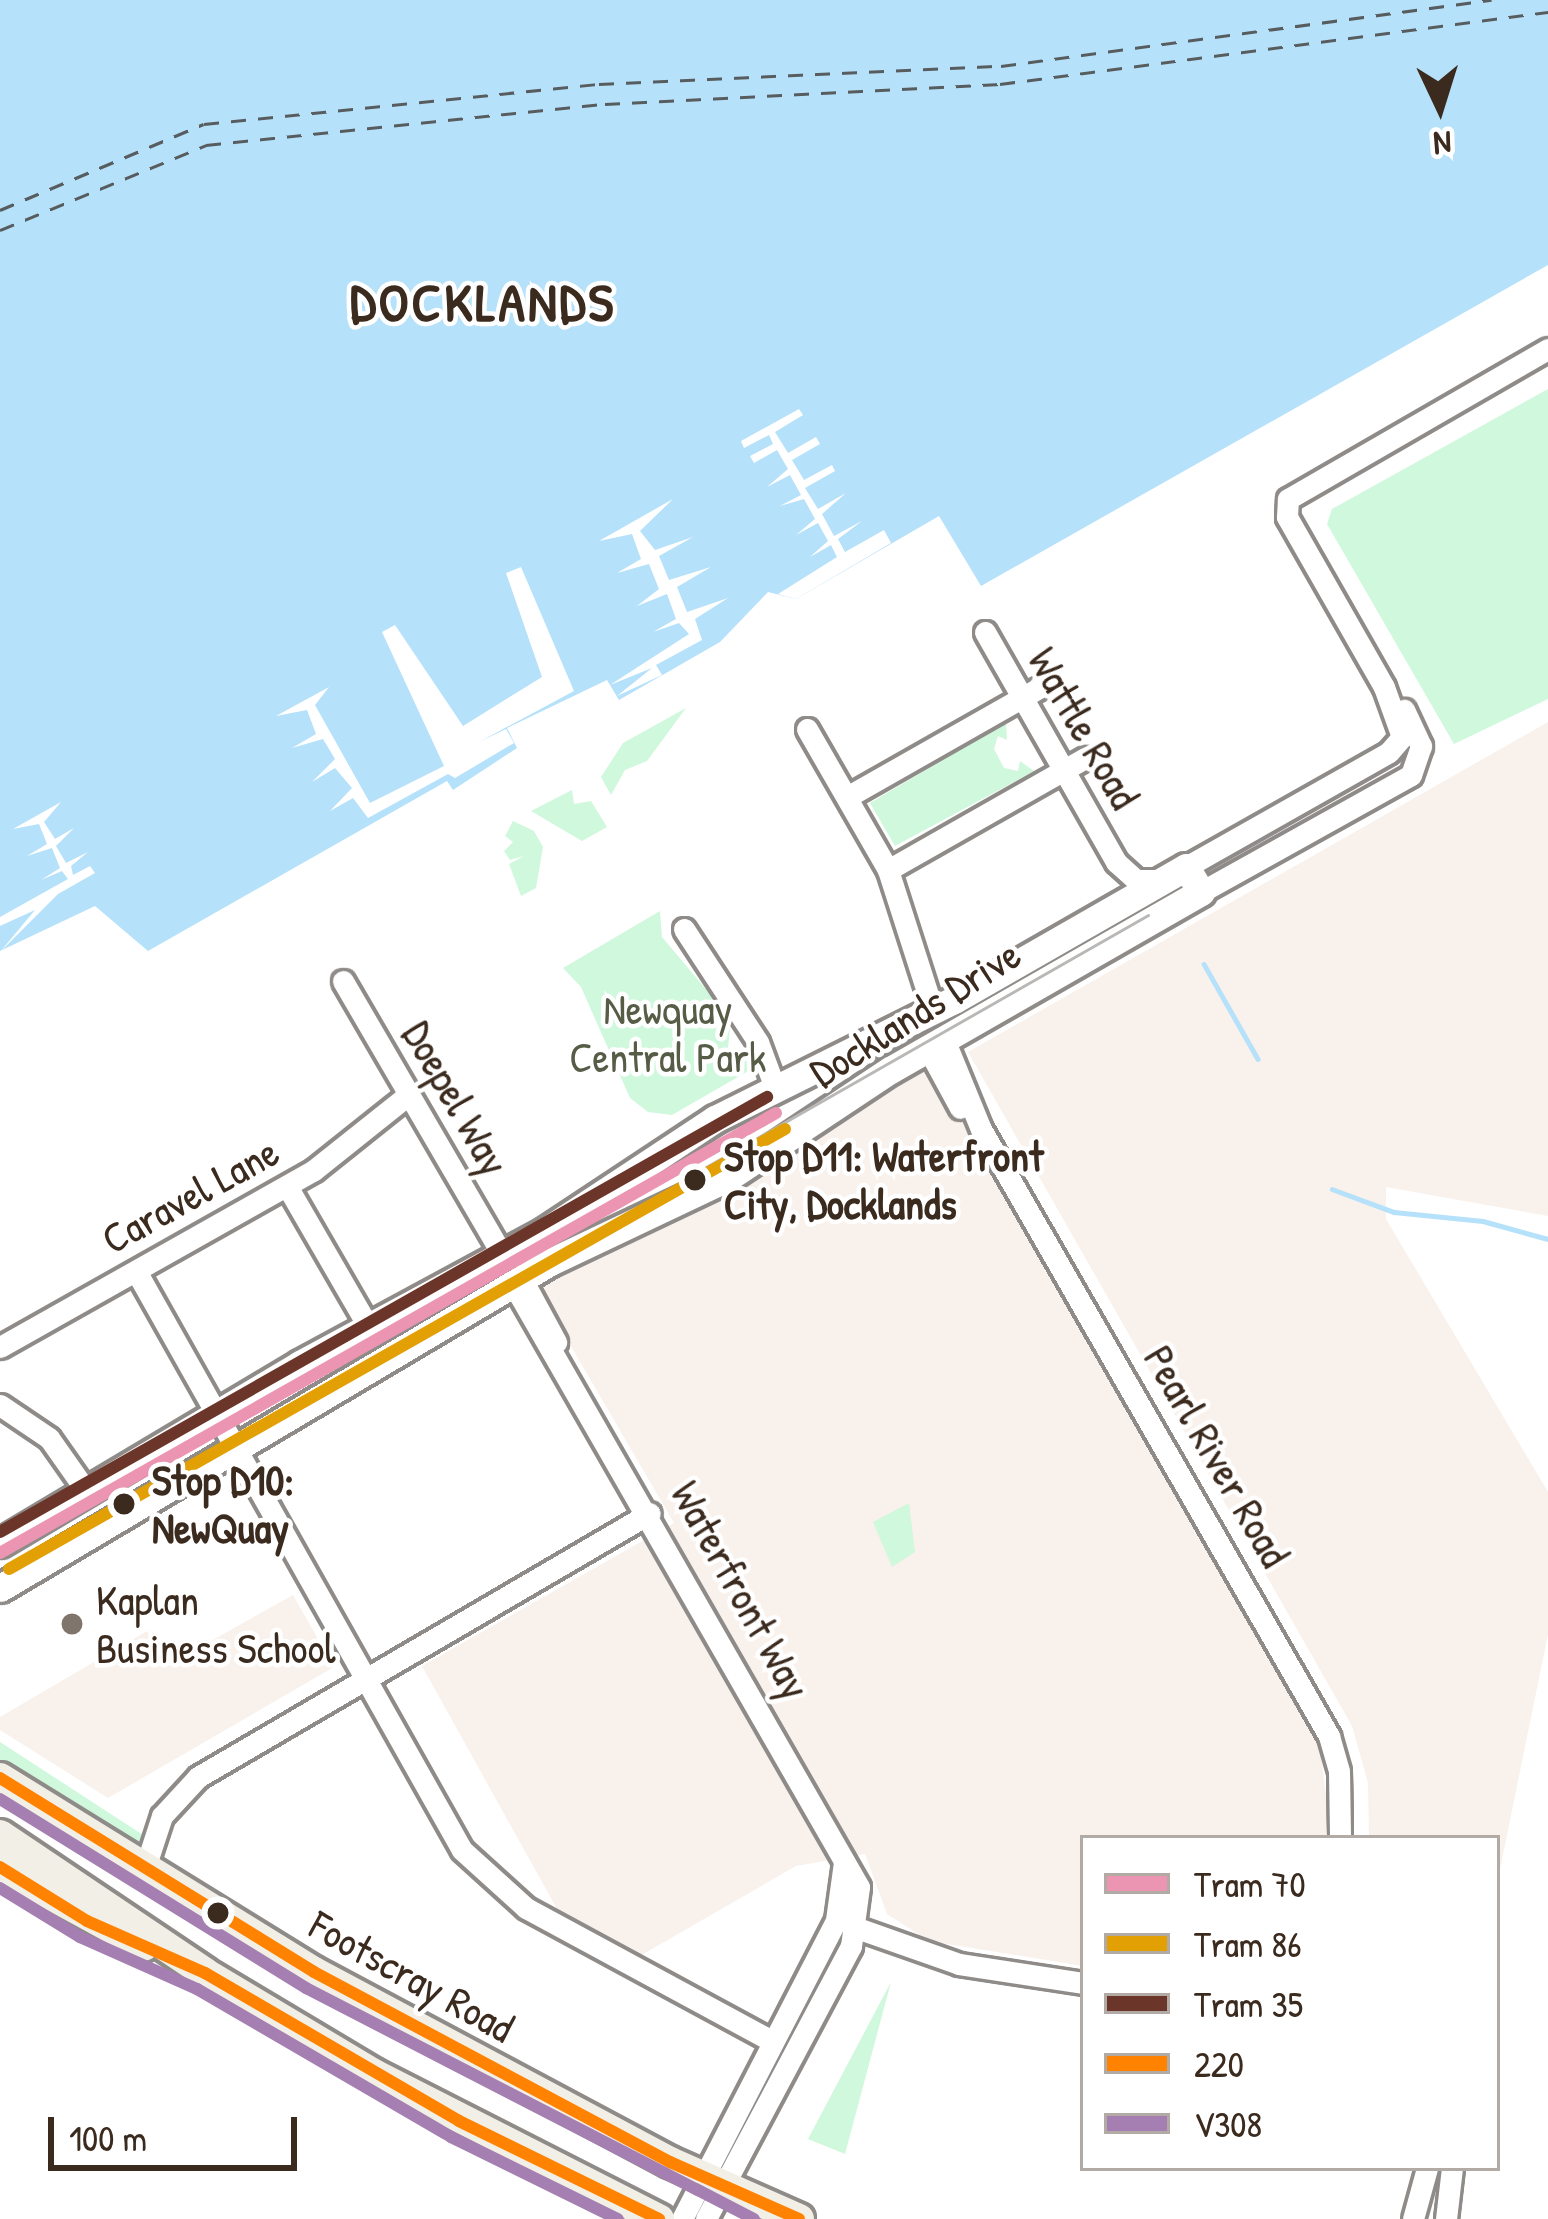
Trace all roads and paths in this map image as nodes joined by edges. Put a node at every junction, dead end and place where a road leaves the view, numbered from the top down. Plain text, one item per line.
1 (1548, 349) edge
2 (985, 632) dead end
3 (1044, 686) dead end
4 (1384, 687) junction
5 (1022, 698) junction
6 (807, 728) dead end
7 (1393, 749) junction
8 (1085, 758) dead end
9 (1063, 770) junction
10 (1408, 777) junction
11 (1334, 784) junction
12 (847, 797) junction
13 (1350, 810) junction
14 (1116, 862) junction
15 (888, 870) junction
16 (1174, 874) junction
17 (1194, 896) junction
18 (1102, 916) junction
19 (684, 929) dead end
20 (343, 981) dead end
21 (929, 1003) junction
22 (936, 1044) junction
23 (776, 1088) junction
24 (408, 1096) junction
25 (287, 1186) junction
26 (502, 1254) junction
27 (136, 1271) junction
28 (518, 1282) junction
29 (369, 1328) junction
30 (0, 1347) edge
31 (0, 1406) edge
32 (217, 1416) junction
33 (236, 1449) junction
34 (88, 1492) junction
35 (650, 1513) junction
36 (0, 1543) edge
37 (0, 1588) edge
38 (366, 1677) junction
39 (0, 1778) edge
40 (0, 1834) edge
41 (1340, 1835) edge
42 (840, 1850) junction
43 (0, 1868) edge
44 (144, 1871) junction
45 (857, 1928) junction
46 (205, 1973) junction
47 (1080, 1984) edge
48 (772, 2041) junction
49 (1425, 2171) edge
50 (1453, 2171) edge
51 (712, 2181) junction
52 (659, 2219) edge
53 (682, 2219) edge
54 (706, 2219) edge
55 (799, 2219) edge
56 (1413, 2219) edge
57 (1446, 2219) edge

1 - 4 street
2 - 5 street, Wattle Road
3 - 5 street
4 - 7 street
4 - 10 street
5 - 9 street, Wattle Road
5 - 12 street
6 - 12 street, Pearl River Road
7 - 10 street
7 - 11 street, Docklands Drive
8 - 9 street
9 - 14 street, Wattle Road
9 - 15 street
10 - 13 street, Docklands Drive
11 - 13 street
11 - 16 street, Docklands Drive
12 - 15 street, Pearl River Road
13 - 17 street, Docklands Drive
14 - 16 street, Wattle Road
14 - 18 street, Wattle Road
15 - 21 street, Pearl River Road
16 - 17 street
16 - 18 street, Docklands Drive
17 - 22 street, Docklands Drive
18 - 21 street, Docklands Drive
19 - 23 street
20 - 24 street, Doepel Way
21 - 22 street, Pearl River Road
21 - 23 street, Docklands Drive
22 - 28 street, Docklands Drive
22 - 41 street, Pearl River Road
23 - 26 street, Docklands Drive
24 - 25 street, Caravel Lane
24 - 26 street, Doepel Way
25 - 27 street, Caravel Lane
25 - 29 street
26 - 28 street, Waterfront Way
26 - 29 street, Docklands Drive
27 - 30 street, Caravel Lane
27 - 32 street
28 - 33 street, Docklands Drive
28 - 35 street, Waterfront Way
29 - 32 street, Docklands Drive
31 - 34 street
32 - 33 street
32 - 34 street, Docklands Drive
33 - 37 street, Docklands Drive
33 - 38 street
34 - 36 street, Docklands Drive
35 - 38 street
35 - 42 street, Waterfront Way
38 - 44 street
38 - 48 street
39 - 44 main road, Footscray Road
40 - 46 main road
42 - 45 street, Waterfront Way
42 - 48 street, Waterfront Way
43 - 46 main road
44 - 51 main road, Footscray Road
45 - 47 street
45 - 51 street, Waterfront Way
46 - 52 main road
48 - 51 street, Waterfront Way
49 - 56 street
50 - 57 street
51 - 53 street, Waterfront Way
51 - 54 street, Waterfront Way
51 - 55 main road, Footscray Road

